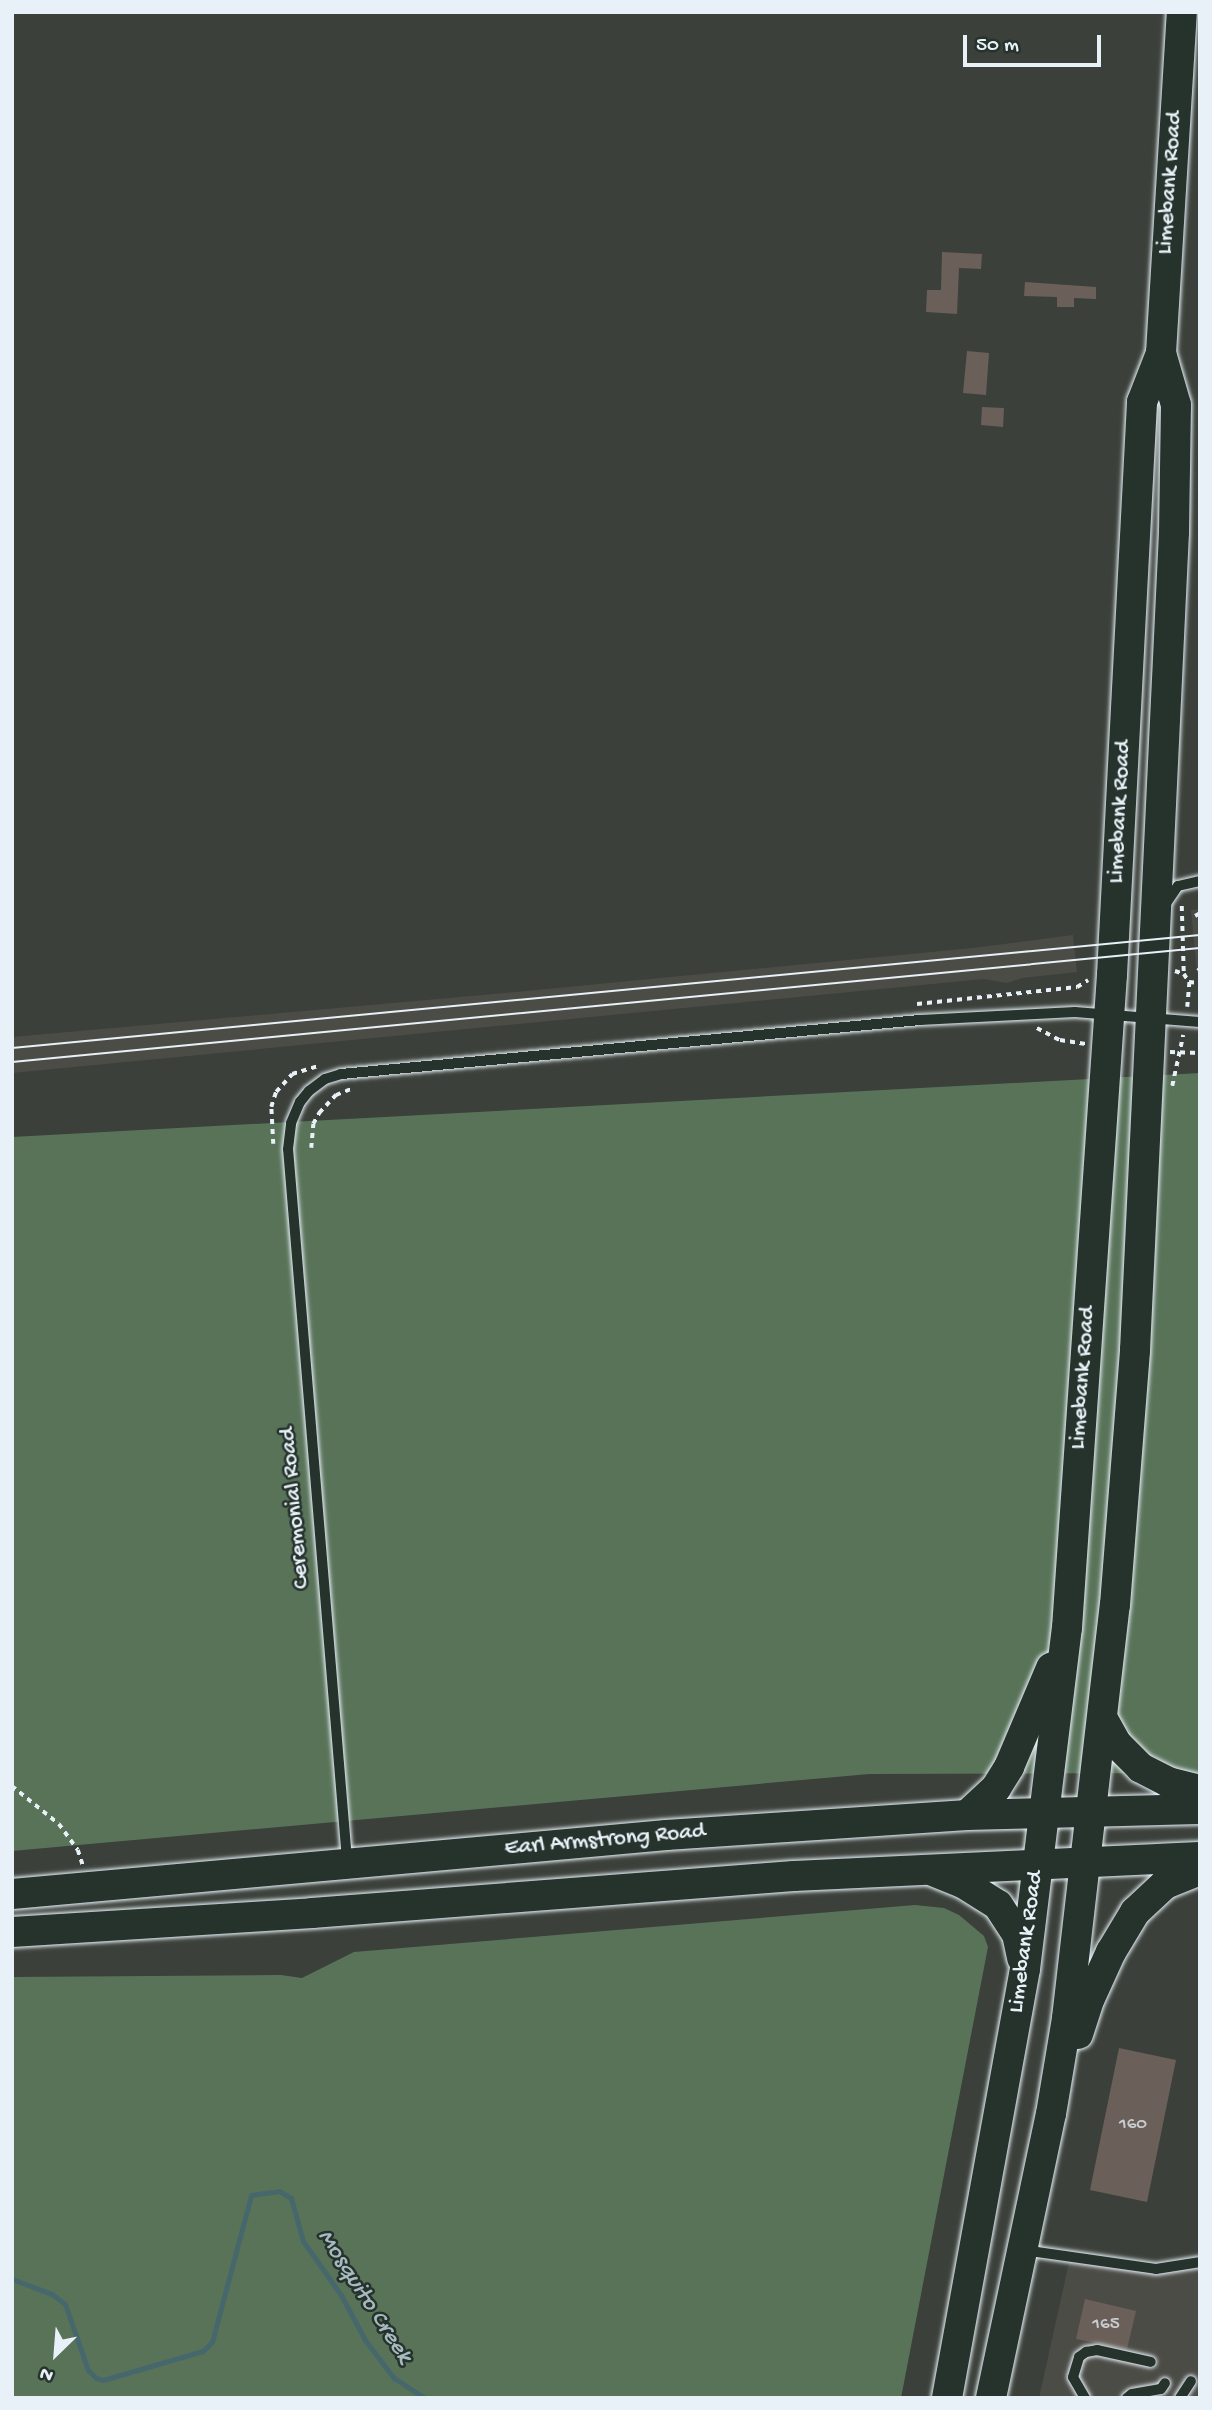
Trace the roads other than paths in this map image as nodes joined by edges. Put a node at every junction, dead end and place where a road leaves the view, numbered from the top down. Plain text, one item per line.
1 (1182, 12) edge
2 (1161, 353) junction
3 (1200, 881) edge
4 (1155, 930) junction
5 (1109, 1013) junction
6 (1152, 1017) junction
7 (1200, 1022) edge
8 (1067, 1628) junction
9 (1104, 1721) junction
10 (1200, 1790) edge
11 (1200, 1809) edge
12 (1093, 1812) junction
13 (1045, 1813) junction
14 (967, 1815) junction
15 (1200, 1857) edge
16 (1087, 1861) junction
17 (347, 1863) junction
18 (1038, 1863) junction
19 (923, 1868) junction
20 (1200, 1870) edge
21 (12, 1894) edge
22 (12, 1931) edge
23 (1025, 1969) junction
24 (1051, 2114) junction
25 (1022, 2250) junction
26 (1200, 2262) edge
27 (1151, 2361) dead end
28 (1191, 2381) dead end
29 (1165, 2383) dead end
30 (947, 2398) edge
31 (991, 2398) edge
32 (1085, 2398) edge
33 (1127, 2398) edge
34 (1180, 2398) edge

1 - 2 main road, Limebank Road
2 - 4 main road, Limebank Road
2 - 5 main road, Limebank Road
3 - 4 lane
4 - 6 main road, Limebank Road
5 - 6 lane, Ceremonial Road
5 - 8 main road, Limebank Road
5 - 17 lane, Ceremonial Road
6 - 7 lane, Ceremonial Road
6 - 9 main road, Limebank Road
8 - 13 main road, Limebank Road
8 - 14 main road
9 - 10 main road
9 - 12 main road, Limebank Road
11 - 12 main road, Earl Armstrong Road
12 - 13 main road, Earl Armstrong Road
12 - 16 main road, Limebank Road
13 - 14 main road, Earl Armstrong Road
13 - 18 main road, Limebank Road
14 - 17 main road, Earl Armstrong Road
15 - 16 main road
16 - 18 main road
16 - 24 main road, Limebank Road
17 - 21 main road, Earl Armstrong Road
18 - 19 main road
18 - 23 main road, Limebank Road
19 - 22 main road
19 - 23 main road
20 - 24 main road
23 - 30 main road, Limebank Road
24 - 25 main road, Limebank Road
25 - 26 lane
25 - 31 main road, Limebank Road
27 - 32 lane
28 - 34 lane
29 - 33 lane

